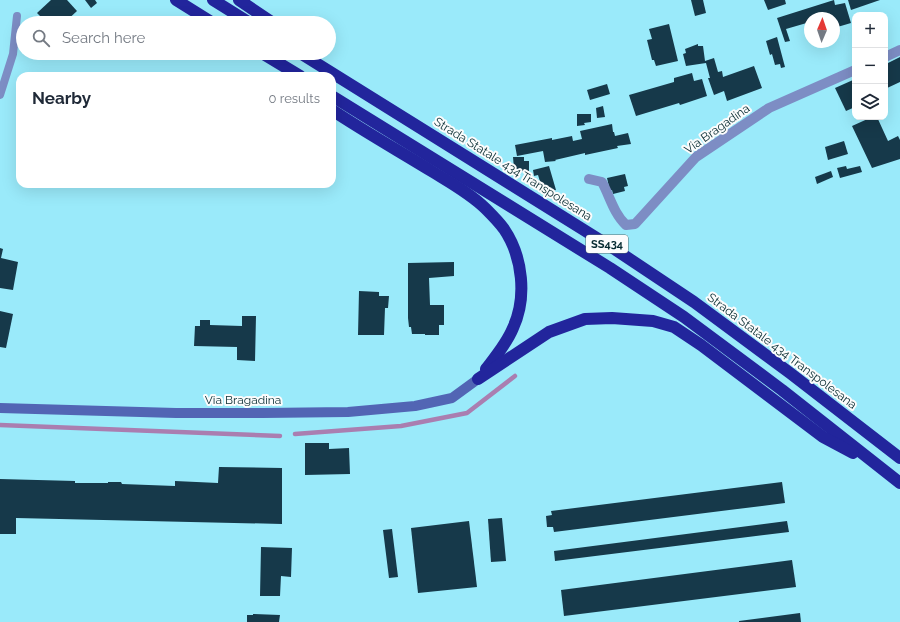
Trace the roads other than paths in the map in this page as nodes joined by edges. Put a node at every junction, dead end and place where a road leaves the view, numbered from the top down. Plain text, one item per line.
1 (176, 0) edge
2 (213, 0) edge
3 (238, 0) edge
4 (202, 16) edge
5 (239, 16) edge
6 (262, 16) edge
7 (16, 26) edge
8 (900, 50) edge
9 (888, 56) edge
10 (273, 60) edge
11 (311, 60) edge
12 (318, 60) edge
13 (278, 63) junction
14 (852, 71) edge
15 (289, 72) edge
16 (293, 72) edge
17 (331, 72) edge
18 (332, 72) edge
19 (337, 76) edge
20 (0, 95) edge
21 (336, 98) edge
22 (336, 112) edge
23 (589, 178) dead end
24 (478, 379) junction
25 (0, 408) edge
26 (900, 458) edge
27 (877, 464) junction
28 (900, 483) edge

1 - 4 highway
2 - 5 highway
3 - 6 highway
7 - 20 lane
8 - 9 street
10 - 13 highway
11 - 17 highway, Strada Statale 434 Transpolesana / SS434
12 - 18 highway
13 - 15 highway
13 - 16 highway
14 - 23 street, Via Bragadina
19 - 26 highway, Strada Statale 434 Transpolesana / SS434
21 - 27 highway, SS434
22 - 24 highway
24 - 25 main road, Via Bragadina
24 - 27 highway
27 - 28 highway, SS434

